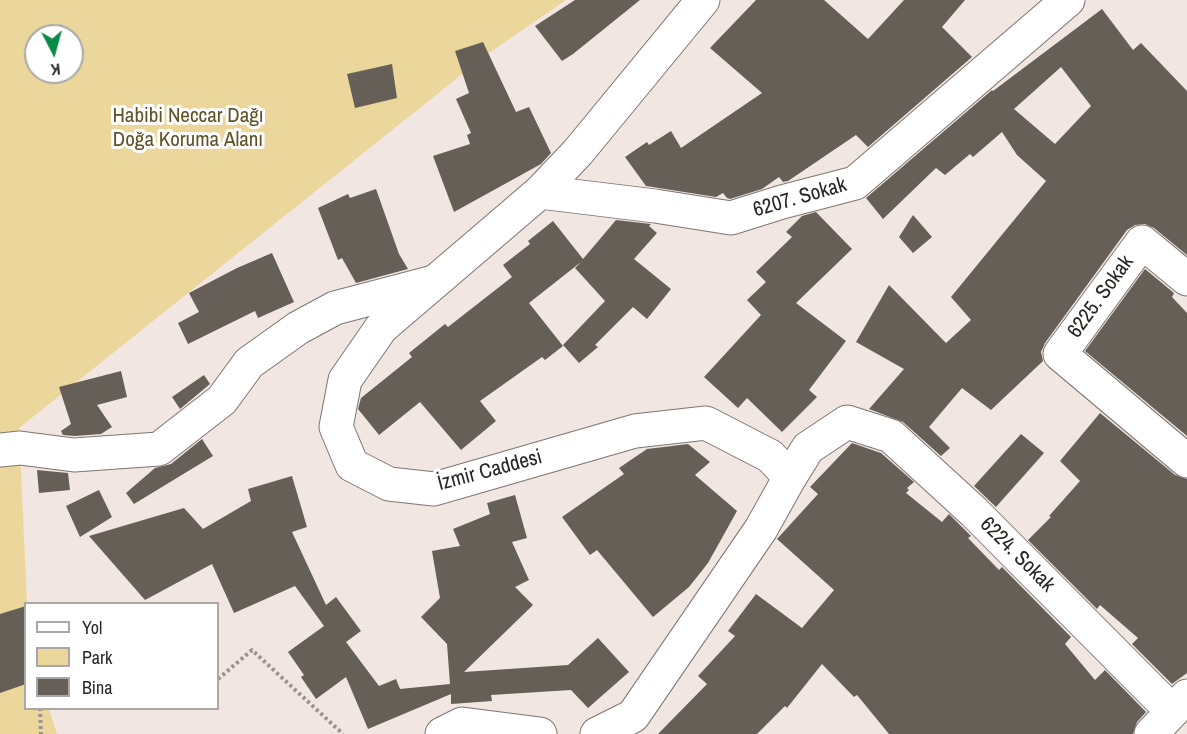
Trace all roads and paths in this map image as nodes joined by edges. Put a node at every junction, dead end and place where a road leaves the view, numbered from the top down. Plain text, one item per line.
1 (703, 0) edge
2 (1068, 0) edge
3 (540, 192) junction
4 (1187, 279) edge
5 (434, 282) junction
6 (0, 450) edge
7 (1187, 461) edge
8 (790, 477) junction
9 (219, 678) edge
10 (40, 710) edge
11 (1170, 714) edge
12 (458, 731) edge
13 (41, 734) edge
14 (343, 734) edge
15 (540, 734) edge
16 (597, 734) edge

1 - 3 street, İzmir Caddesi
2 - 3 street, 6207. Sokak
3 - 5 street, İzmir Caddesi
4 - 7 street, 6225. Sokak
5 - 6 street
5 - 8 street, İzmir Caddesi
8 - 11 street, 6224. Sokak
8 - 16 street
9 - 14 path
10 - 13 path
12 - 15 street

